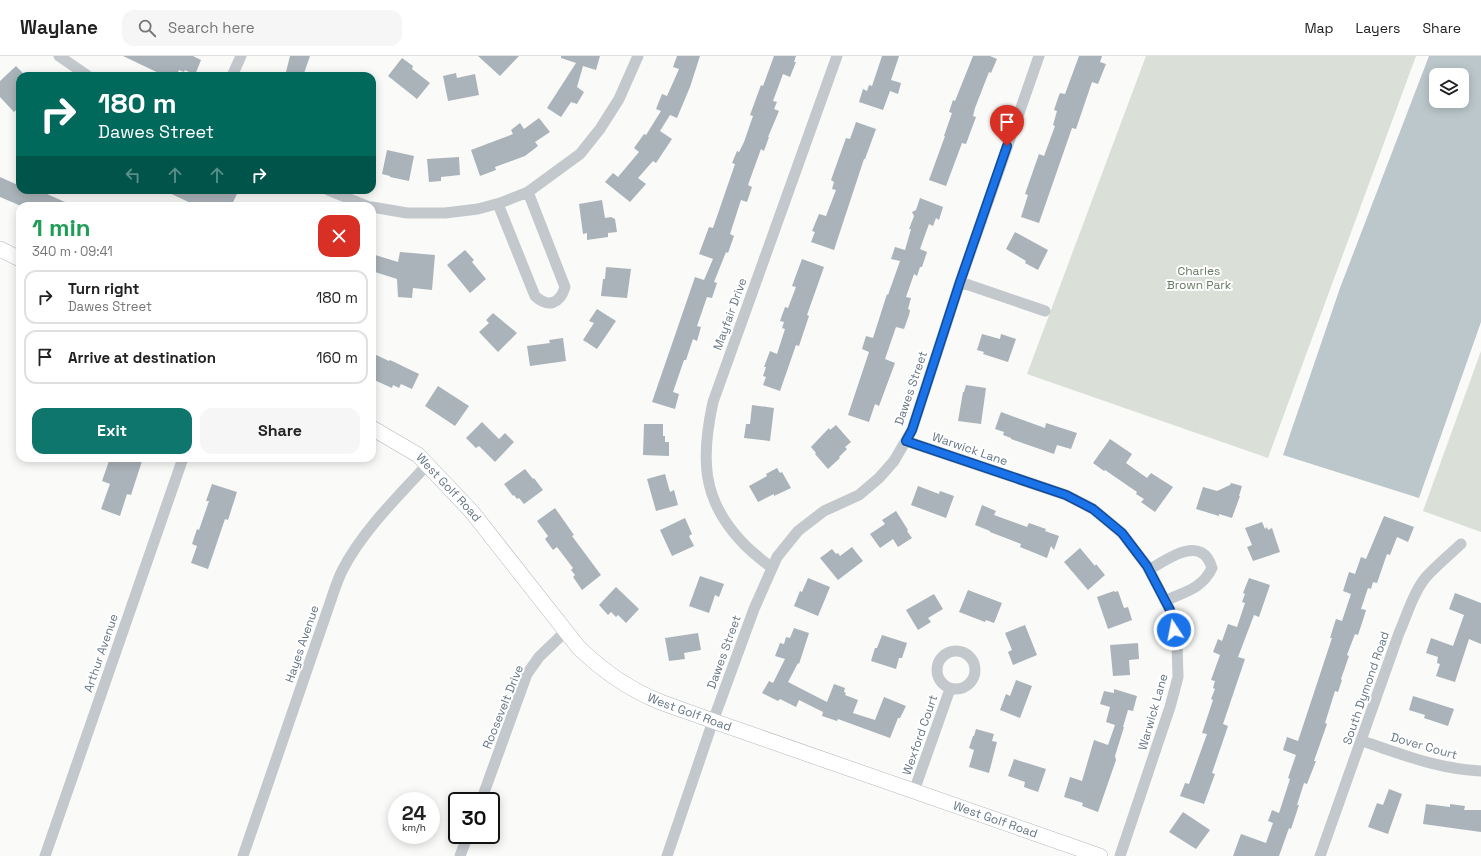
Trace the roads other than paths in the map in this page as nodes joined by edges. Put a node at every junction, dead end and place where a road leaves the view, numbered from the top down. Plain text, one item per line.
1 (59, 56) edge
2 (240, 56) edge
3 (638, 56) edge
4 (837, 56) edge
5 (1039, 56) edge
6 (82, 72) edge
7 (234, 72) edge
8 (528, 192) junction
9 (338, 194) edge
10 (358, 202) edge
11 (498, 204) junction
12 (376, 208) edge
13 (0, 249) edge
14 (16, 257) edge
15 (960, 282) junction
16 (1046, 311) dead end
17 (376, 430) edge
18 (906, 441) junction
19 (182, 462) edge
20 (427, 465) junction
21 (1461, 544) dead end
22 (772, 568) junction
23 (1149, 570) junction
24 (1165, 601) junction
25 (565, 632) junction
26 (950, 688) dead end
27 (713, 721) junction
28 (1362, 741) junction
29 (1481, 771) edge
30 (914, 791) junction
31 (484, 792) edge
32 (465, 844) edge
33 (45, 856) edge
34 (243, 856) edge
35 (460, 856) edge
36 (667, 856) edge
37 (1100, 856) edge
38 (1120, 856) edge
39 (1320, 856) edge

1 - 6 street
2 - 7 street
3 - 8 street
4 - 22 street, Mayfair Drive
5 - 15 street, Dawes Street
8 - 11 street
8 - 11 street
9 - 10 street
11 - 12 street
13 - 14 street
15 - 16 street
15 - 18 street, Dawes Street
17 - 20 street, West Golf Road
18 - 22 street, Dawes Street
18 - 23 street, Warwick Lane
19 - 33 street, Arthur Avenue
20 - 25 street, West Golf Road
20 - 34 street, Hayes Avenue
21 - 28 street, South Dymond Road
22 - 27 street, Dawes Street
23 - 24 street, Warwick Lane
23 - 24 street
24 - 38 street, Warwick Lane
25 - 27 street, West Golf Road
25 - 31 street, Roosevelt Drive
26 - 30 street, Wexford Court
27 - 30 street, West Golf Road
27 - 36 street, Dawes Street
28 - 29 street, Dover Court
28 - 39 street, South Dymond Road
30 - 37 street, West Golf Road
32 - 35 street

